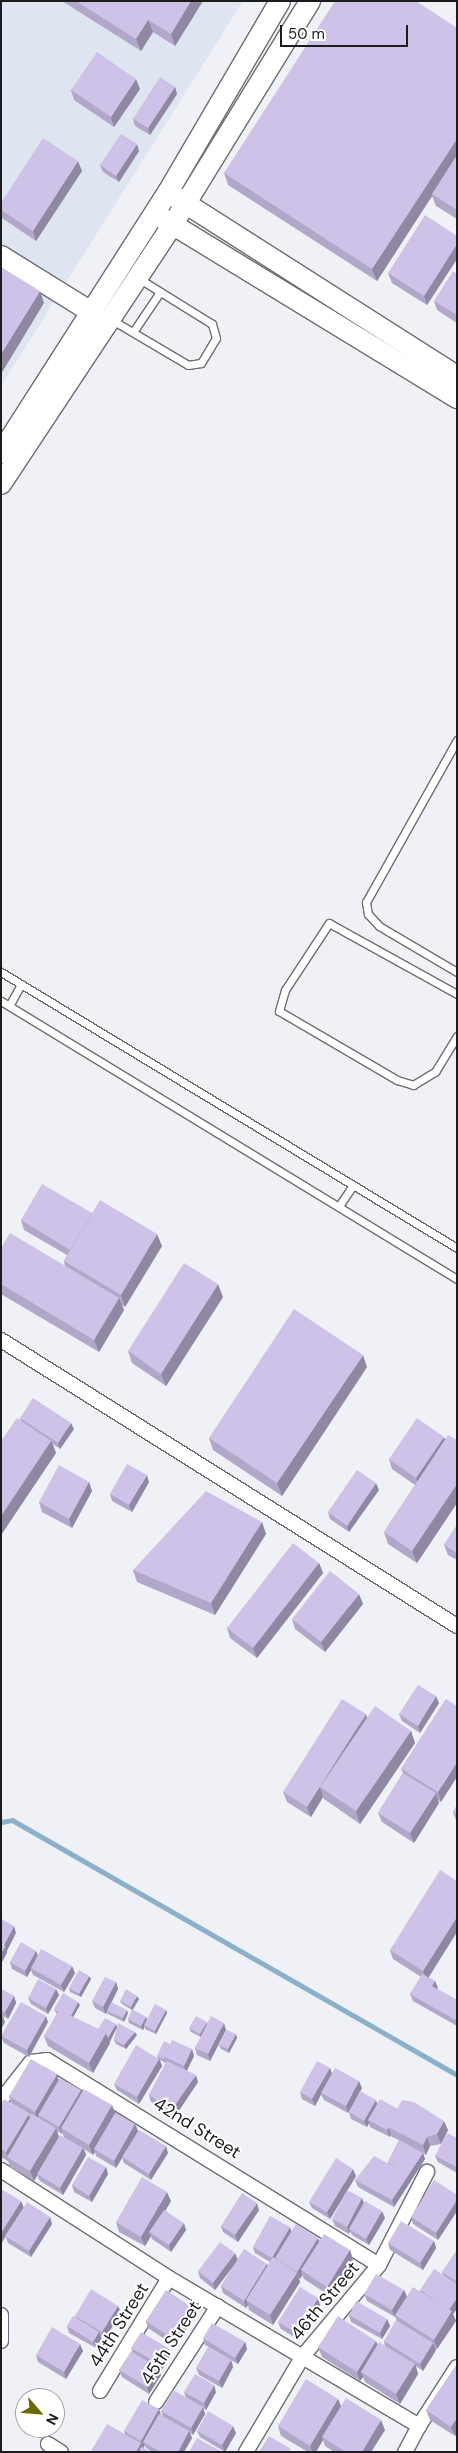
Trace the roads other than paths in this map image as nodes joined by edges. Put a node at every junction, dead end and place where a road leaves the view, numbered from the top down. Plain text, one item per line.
1 (280, 1) edge
2 (310, 1) edge
3 (168, 192) junction
4 (186, 203) junction
5 (155, 213) junction
6 (173, 224) junction
7 (1, 256) edge
8 (138, 278) junction
9 (160, 292) junction
10 (102, 316) junction
11 (133, 332) junction
12 (457, 376) edge
13 (457, 398) edge
14 (1, 453) edge
15 (1, 484) edge
16 (457, 740) edge
17 (1, 972) edge
18 (457, 972) edge
19 (21, 984) junction
20 (457, 994) edge
21 (1, 1001) edge
22 (9, 1006) junction
23 (457, 1036) edge
24 (353, 1185) junction
25 (339, 1206) junction
26 (457, 1248) edge
27 (457, 1279) edge
28 (1, 1340) edge
29 (457, 1626) edge
30 (1, 2100) edge
31 (1, 2170) edge
32 (427, 2172) dead end
33 (379, 2265) junction
34 (169, 2278) junction
35 (218, 2306) junction
36 (1, 2315) edge
37 (1, 2341) edge
38 (303, 2356) junction
39 (457, 2367) edge
40 (100, 2391) dead end
41 (156, 2402) dead end
42 (419, 2426) junction
43 (48, 2444) dead end
44 (61, 2452) edge
45 (246, 2452) edge
46 (405, 2452) edge

1 - 3 main road
2 - 4 main road
3 - 4 main road
3 - 5 main road
4 - 6 main road
4 - 12 main road
5 - 6 main road
5 - 10 main road
6 - 8 main road
6 - 13 main road
7 - 10 main road
8 - 9 lane
8 - 10 main road
9 - 11 lane
9 - 11 lane
10 - 11 lane
10 - 14 main road
10 - 15 main road
16 - 18 lane
17 - 19 lane
19 - 22 lane
19 - 24 lane
20 - 23 lane
21 - 22 lane
22 - 25 lane
24 - 25 lane
24 - 26 lane
25 - 27 lane
28 - 29 street
30 - 33 street, 42nd Street
31 - 34 street
32 - 33 street, 46th Street
33 - 38 street, 46th Street
34 - 35 street
34 - 40 street, 44th Street
35 - 38 street
35 - 41 street, 45th Street
36 - 37 street
38 - 42 street
38 - 45 street, 46th Street
39 - 42 street
42 - 46 street
43 - 44 street

